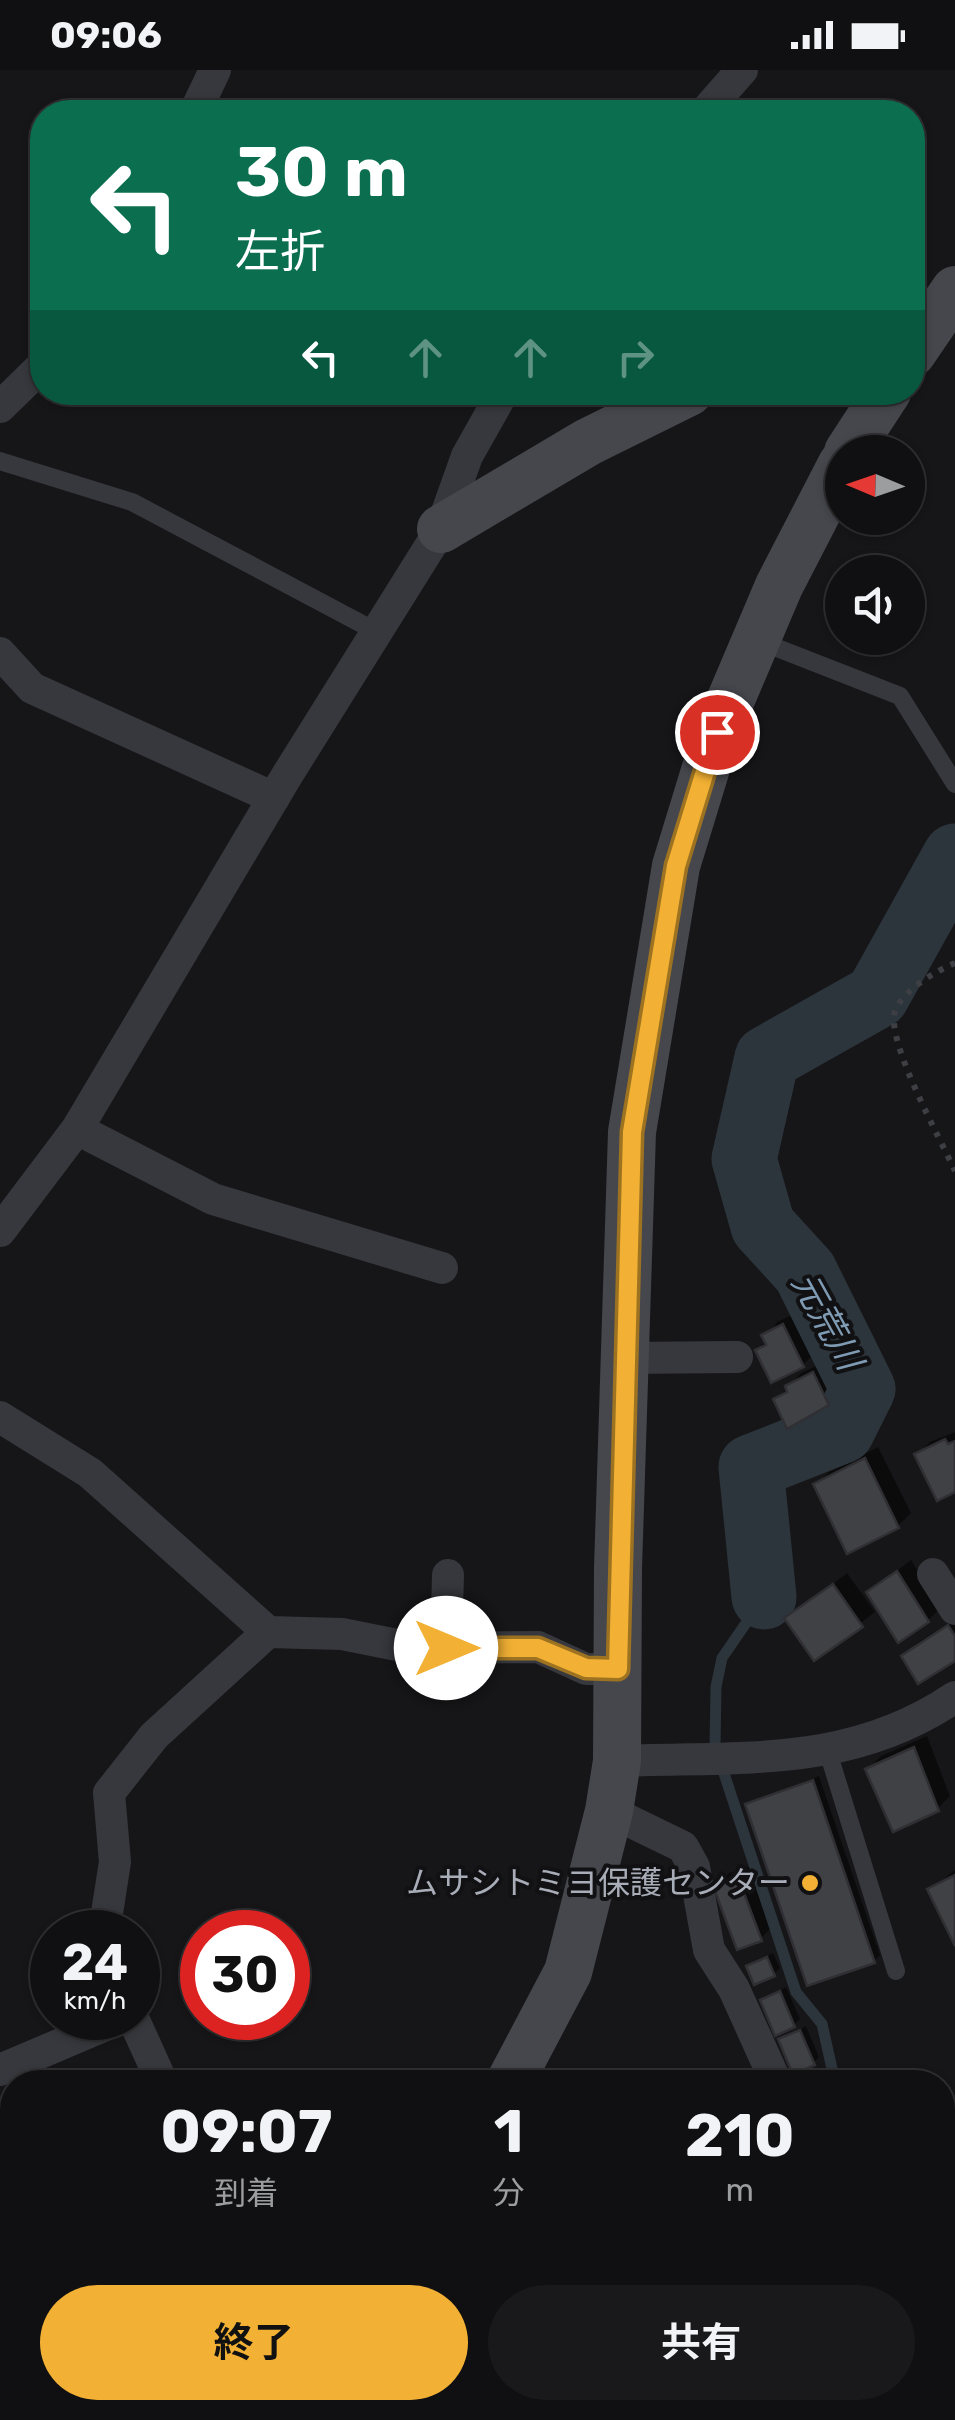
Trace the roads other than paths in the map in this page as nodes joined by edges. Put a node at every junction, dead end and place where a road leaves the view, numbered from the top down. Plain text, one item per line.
1 (215, 70) edge
2 (742, 70) edge
3 (201, 100) edge
4 (716, 100) edge
5 (955, 264) edge
6 (925, 279) edge
7 (955, 290) edge
8 (925, 335) edge
9 (30, 378) edge
10 (495, 405) edge
11 (663, 405) edge
12 (878, 405) edge
13 (0, 408) edge
14 (859, 435) edge
15 (0, 462) edge
16 (825, 496) edge
17 (442, 530) junction
18 (378, 632) junction
19 (756, 639) junction
20 (0, 653) edge
21 (955, 784) edge
22 (274, 798) junction
23 (77, 1129) junction
24 (0, 1231) edge
25 (442, 1268) dead end
26 (737, 1356) dead end
27 (624, 1358) junction
28 (0, 1417) edge
29 (448, 1574) dead end
30 (933, 1574) dead end
31 (955, 1609) edge
32 (268, 1632) junction
33 (446, 1648) junction
34 (618, 1669) junction
35 (949, 1712) edge
36 (828, 1752) junction
37 (617, 1761) junction
38 (609, 1811) junction
39 (107, 1910) edge
40 (896, 1972) dead end
41 (70, 2040) edge
42 (143, 2040) edge
43 (0, 2070) edge
44 (157, 2070) edge
45 (516, 2070) edge
46 (771, 2070) edge

1 - 3 street
2 - 4 street
5 - 6 street
7 - 8 street
9 - 13 street
10 - 17 street
11 - 17 street
12 - 14 street
15 - 18 lane
16 - 19 street
17 - 18 street
18 - 22 street
19 - 21 lane
19 - 27 street
20 - 22 street
22 - 23 street
23 - 24 street
23 - 25 street
26 - 27 street
27 - 34 street
28 - 32 street
29 - 33 street
30 - 31 street
32 - 33 street
32 - 39 street
33 - 34 street
34 - 37 street
35 - 36 street
36 - 37 street
36 - 40 lane
37 - 38 street
38 - 45 street
38 - 46 street
41 - 43 street
42 - 44 street

